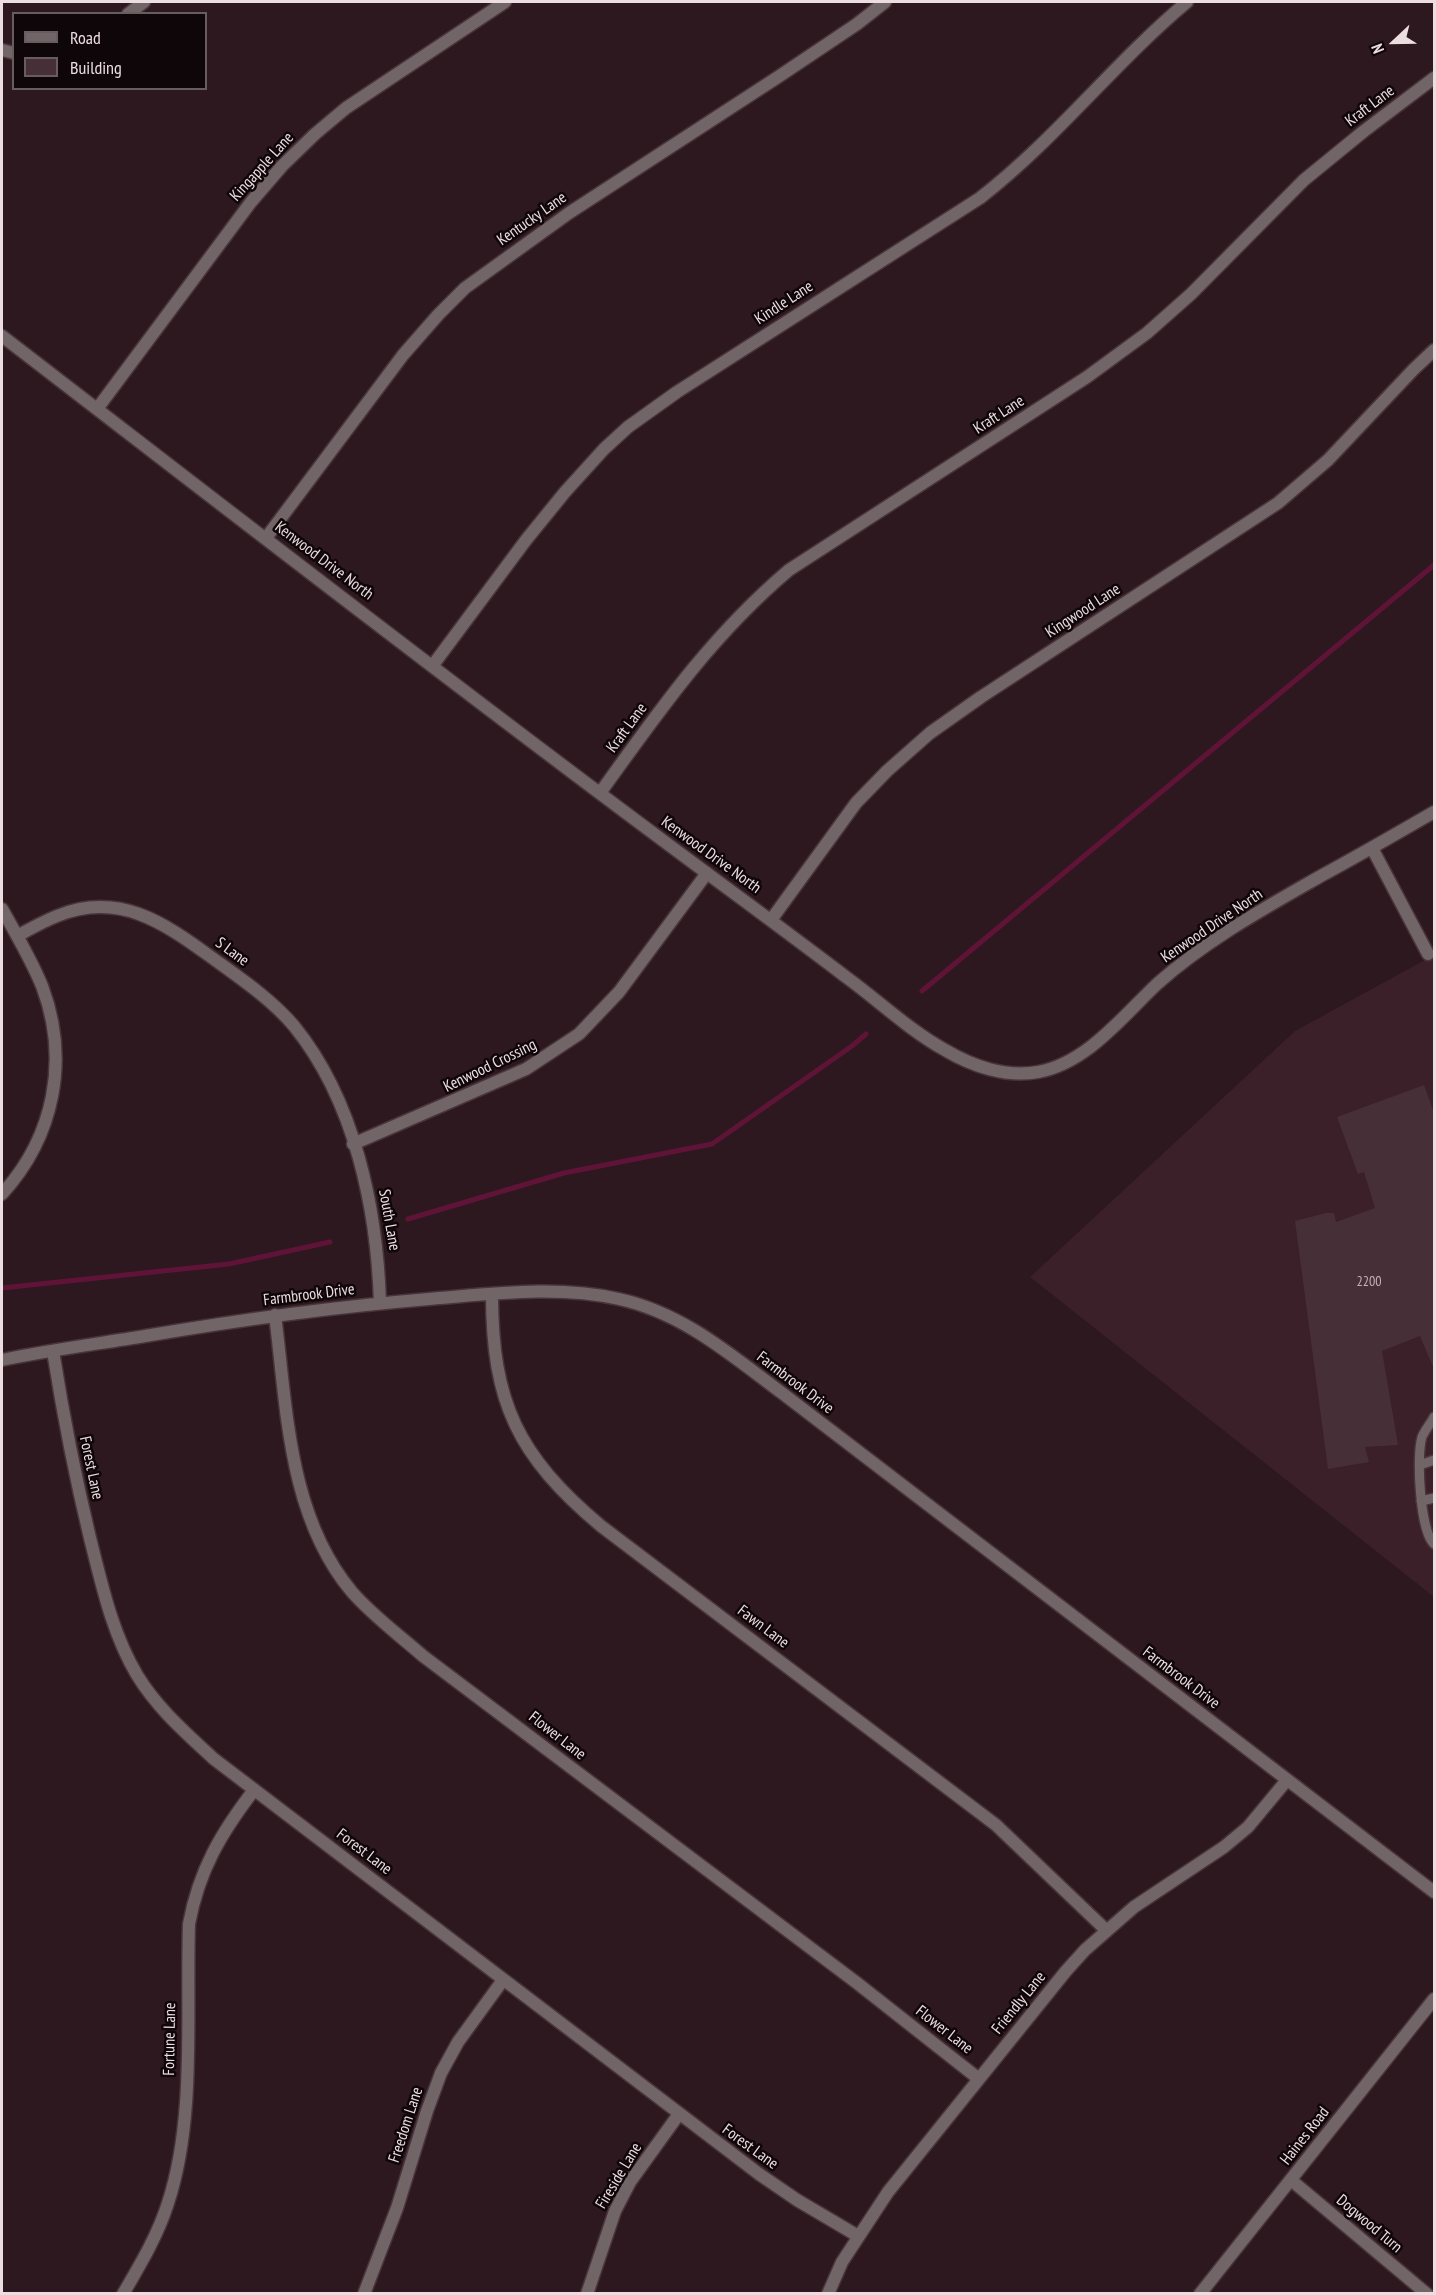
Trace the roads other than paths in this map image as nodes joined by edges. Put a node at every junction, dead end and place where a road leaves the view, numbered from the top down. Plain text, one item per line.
1 (144, 2) edge
2 (506, 2) edge
3 (885, 2) edge
4 (1187, 2) edge
5 (131, 12) edge
6 (1434, 78) edge
7 (2, 336) edge
8 (1434, 350) edge
9 (97, 409) junction
10 (266, 538) junction
11 (433, 665) junction
12 (600, 794) junction
13 (1434, 812) edge
14 (1372, 848) junction
15 (707, 873) junction
16 (2, 909) edge
17 (771, 920) junction
18 (17, 936) junction
19 (1428, 954) dead end
20 (353, 1144) junction
21 (2, 1194) edge
22 (492, 1294) junction
23 (380, 1303) junction
24 (275, 1315) junction
25 (53, 1351) junction
26 (2, 1360) edge
27 (1434, 1417) edge
28 (1434, 1460) edge
29 (1420, 1465) junction
30 (1434, 1498) edge
31 (1421, 1501) junction
32 (1434, 1544) edge
33 (1287, 1780) junction
34 (254, 1790) junction
35 (1434, 1892) edge
36 (1106, 1930) junction
37 (503, 1980) junction
38 (1434, 1999) edge
39 (979, 2079) junction
40 (679, 2114) junction
41 (1291, 2180) junction
42 (858, 2236) junction
43 (123, 2294) edge
44 (364, 2294) edge
45 (587, 2294) edge
46 (828, 2294) edge
47 (1200, 2294) edge
48 (1426, 2294) edge

1 - 5 street
2 - 9 street, Kingapple Lane
3 - 10 street, Kentucky Lane
4 - 11 street, Kindle Lane
6 - 12 street, Kraft Lane
7 - 9 street, Kenwood Drive North
8 - 17 street, Kingwood Lane
9 - 10 street, Kenwood Drive North
10 - 11 street, Kenwood Drive North
11 - 12 street, Kenwood Drive North
12 - 15 street, Kenwood Drive North
13 - 14 street, Kenwood Drive North
14 - 17 street, Kenwood Drive North
14 - 19 street
15 - 17 street, Kenwood Drive North
15 - 20 street, Kenwood Crossing
16 - 18 street
18 - 20 street, S Lane
18 - 21 street
20 - 23 street, South Lane
22 - 23 street, Farmbrook Drive
22 - 33 street, Farmbrook Drive
22 - 36 street, Fawn Lane
23 - 24 street, Farmbrook Drive
24 - 25 street, Farmbrook Drive
24 - 39 street, Flower Lane
25 - 26 street, Farmbrook Drive
25 - 34 street, Forest Lane
27 - 29 lane
28 - 29 lane
29 - 31 lane
30 - 31 lane
31 - 32 lane
33 - 35 street, Farmbrook Drive
33 - 36 street, Friendly Lane
34 - 37 street, Forest Lane
34 - 43 street, Fortune Lane
36 - 39 street, Friendly Lane
37 - 40 street, Forest Lane
37 - 44 street, Freedom Lane
38 - 41 street, Haines Road
39 - 42 street, Friendly Lane
40 - 42 street, Forest Lane
40 - 45 street, Fireside Lane
41 - 47 street, Haines Road
41 - 48 street, Dogwood Turn
42 - 46 street, Friendly Lane

